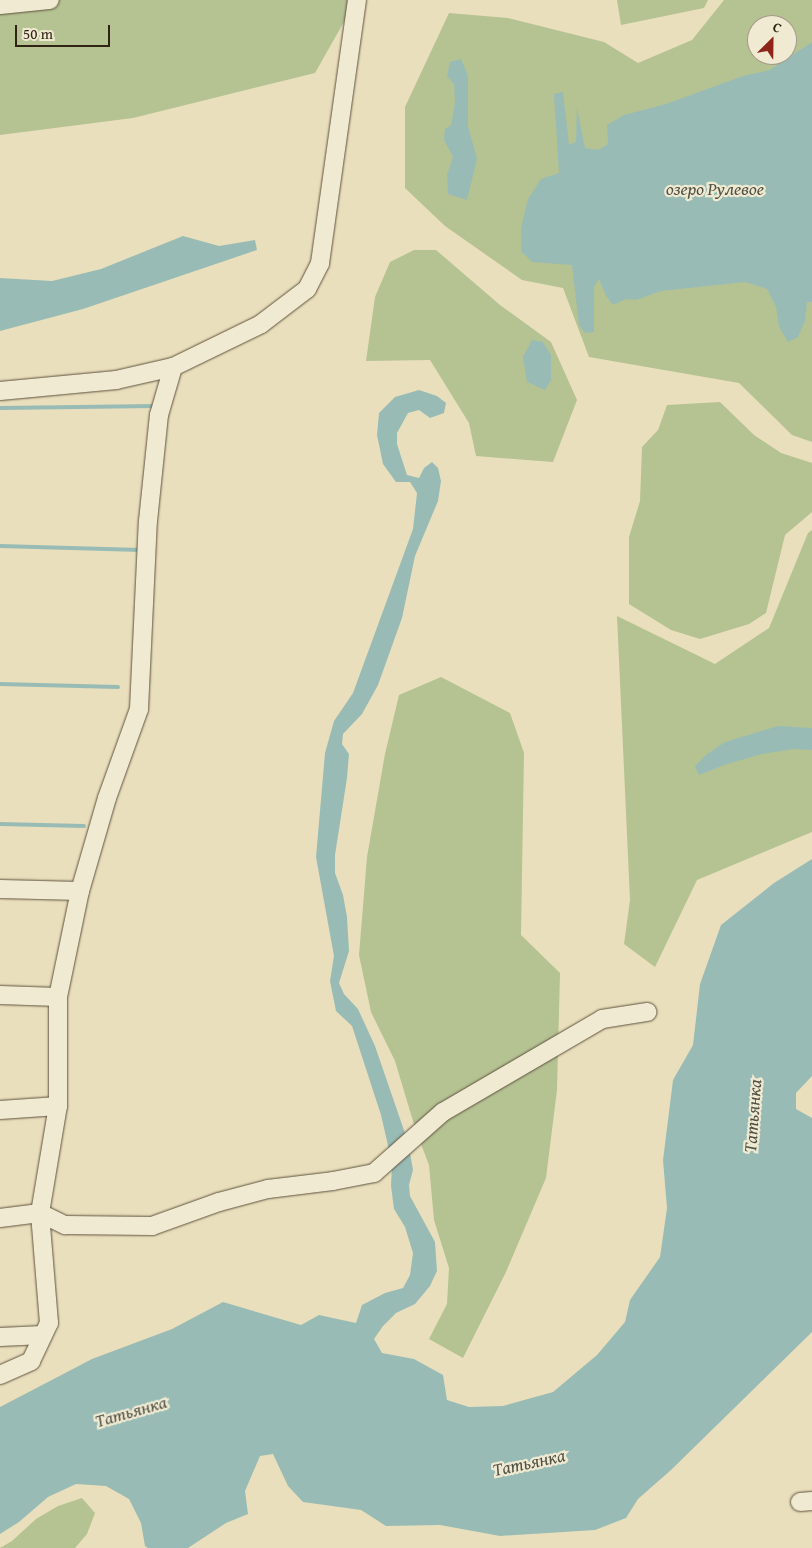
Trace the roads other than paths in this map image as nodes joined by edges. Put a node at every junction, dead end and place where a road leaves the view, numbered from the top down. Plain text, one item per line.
1 (50, 0) edge
2 (357, 0) edge
3 (0, 5) edge
4 (173, 367) junction
5 (0, 391) edge
6 (0, 889) edge
7 (80, 891) junction
8 (0, 995) edge
9 (58, 997) junction
10 (647, 1012) dead end
11 (58, 1106) junction
12 (0, 1110) edge
13 (40, 1213) junction
14 (0, 1218) edge
15 (43, 1335) junction
16 (0, 1337) edge
17 (0, 1376) edge

1 - 3 street
2 - 4 street
4 - 5 street
4 - 7 street
6 - 7 street
7 - 9 street
8 - 9 street
9 - 11 street
10 - 13 street
11 - 12 street
11 - 13 street
13 - 14 street
13 - 15 street
15 - 16 street
15 - 17 street

